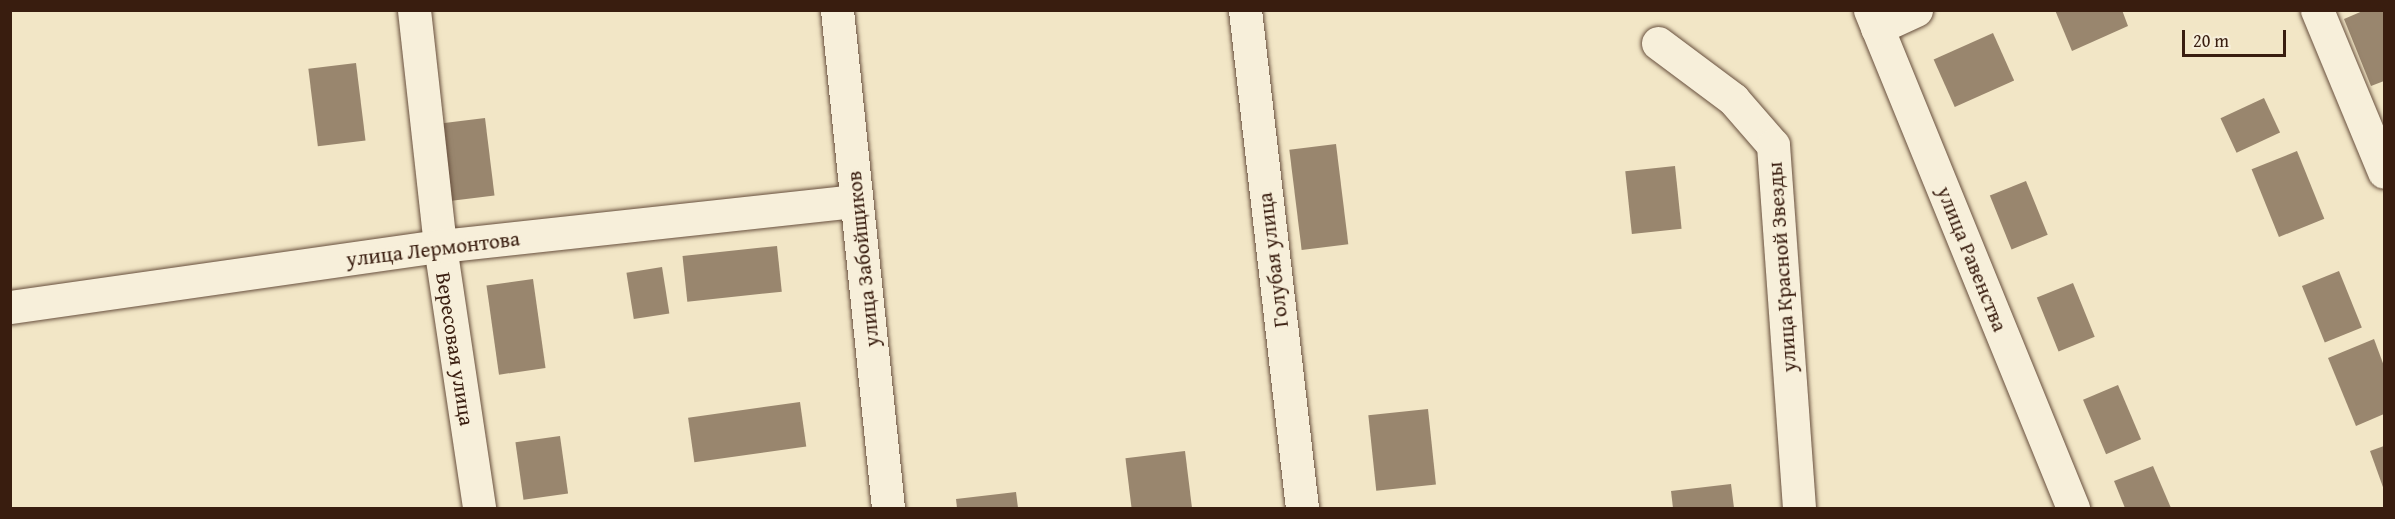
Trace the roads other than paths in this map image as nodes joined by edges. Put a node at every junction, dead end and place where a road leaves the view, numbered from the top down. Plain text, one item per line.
1 (414, 10) edge
2 (837, 10) edge
3 (1245, 10) edge
4 (1916, 10) edge
5 (2317, 10) edge
6 (1873, 19) edge
7 (1658, 43) dead end
8 (2385, 172) edge
9 (856, 201) junction
10 (440, 246) junction
11 (10, 307) edge
12 (479, 508) edge
13 (888, 508) edge
14 (1302, 508) edge
15 (1799, 508) edge
16 (2073, 508) edge

1 - 10 street, Вересовая улица
2 - 9 street, улица Забойщиков
3 - 14 street, Голубая улица
4 - 6 street
5 - 8 street
6 - 16 street, улица Равенства
7 - 15 street, улица Красной Звезды
9 - 10 street, улица Лермонтова
9 - 13 street, улица Забойщиков
10 - 11 street, улица Лермонтова
10 - 12 street, Вересовая улица

